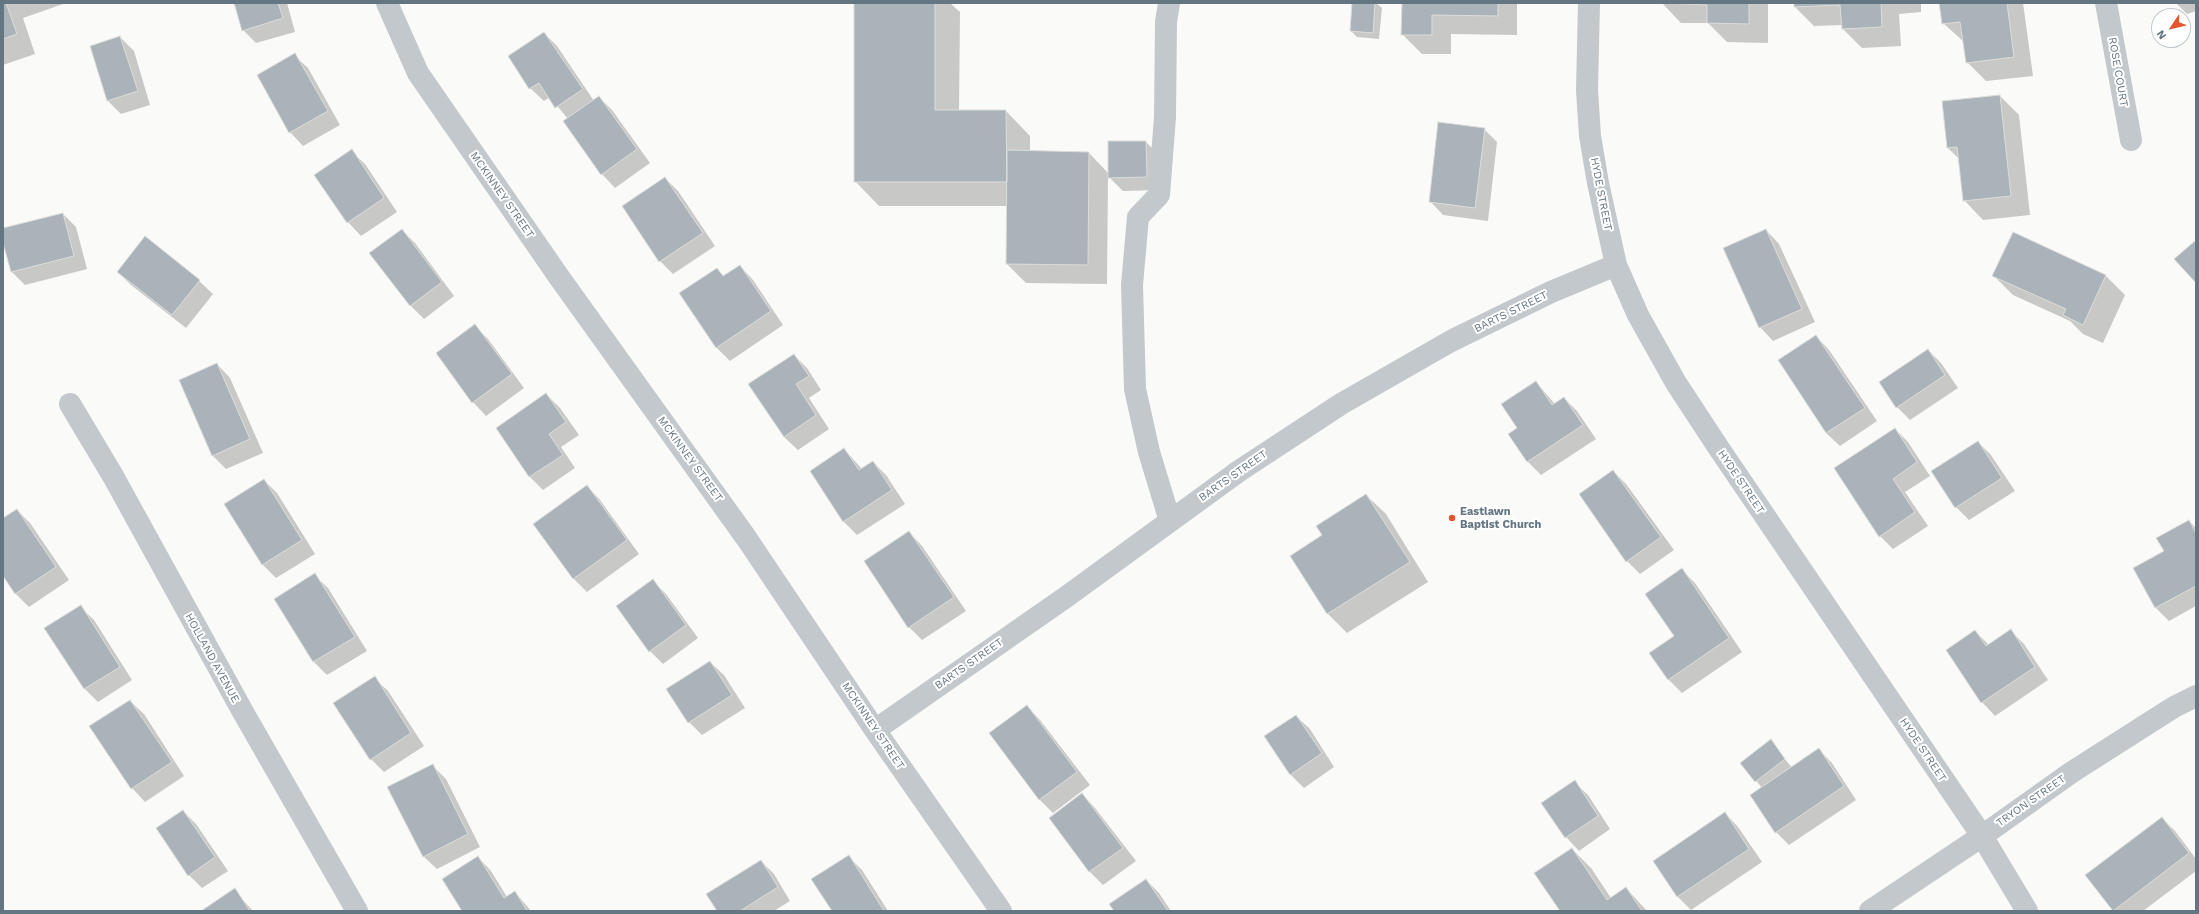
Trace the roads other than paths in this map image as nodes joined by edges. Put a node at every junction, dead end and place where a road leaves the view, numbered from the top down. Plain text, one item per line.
1 (387, 3) edge
2 (1169, 3) edge
3 (1589, 3) edge
4 (2106, 3) edge
5 (2131, 140) dead end
6 (1616, 265) junction
7 (70, 404) dead end
8 (1170, 521) junction
9 (2196, 696) edge
10 (875, 730) junction
11 (1982, 836) junction
12 (357, 911) edge
13 (1001, 911) edge
14 (1870, 911) edge
15 (2027, 911) edge

1 - 10 street, MCKINNEY STREET
2 - 8 street
3 - 6 street, HYDE STREET
4 - 5 street, ROSE COURT
6 - 8 street, BARTS STREET
6 - 11 street, HYDE STREET
7 - 12 street, HOLLAND AVENUE
8 - 10 street, BARTS STREET
9 - 11 street, TRYON STREET
10 - 13 street, MCKINNEY STREET
11 - 14 street, TRYON STREET
11 - 15 street, HYDE STREET

